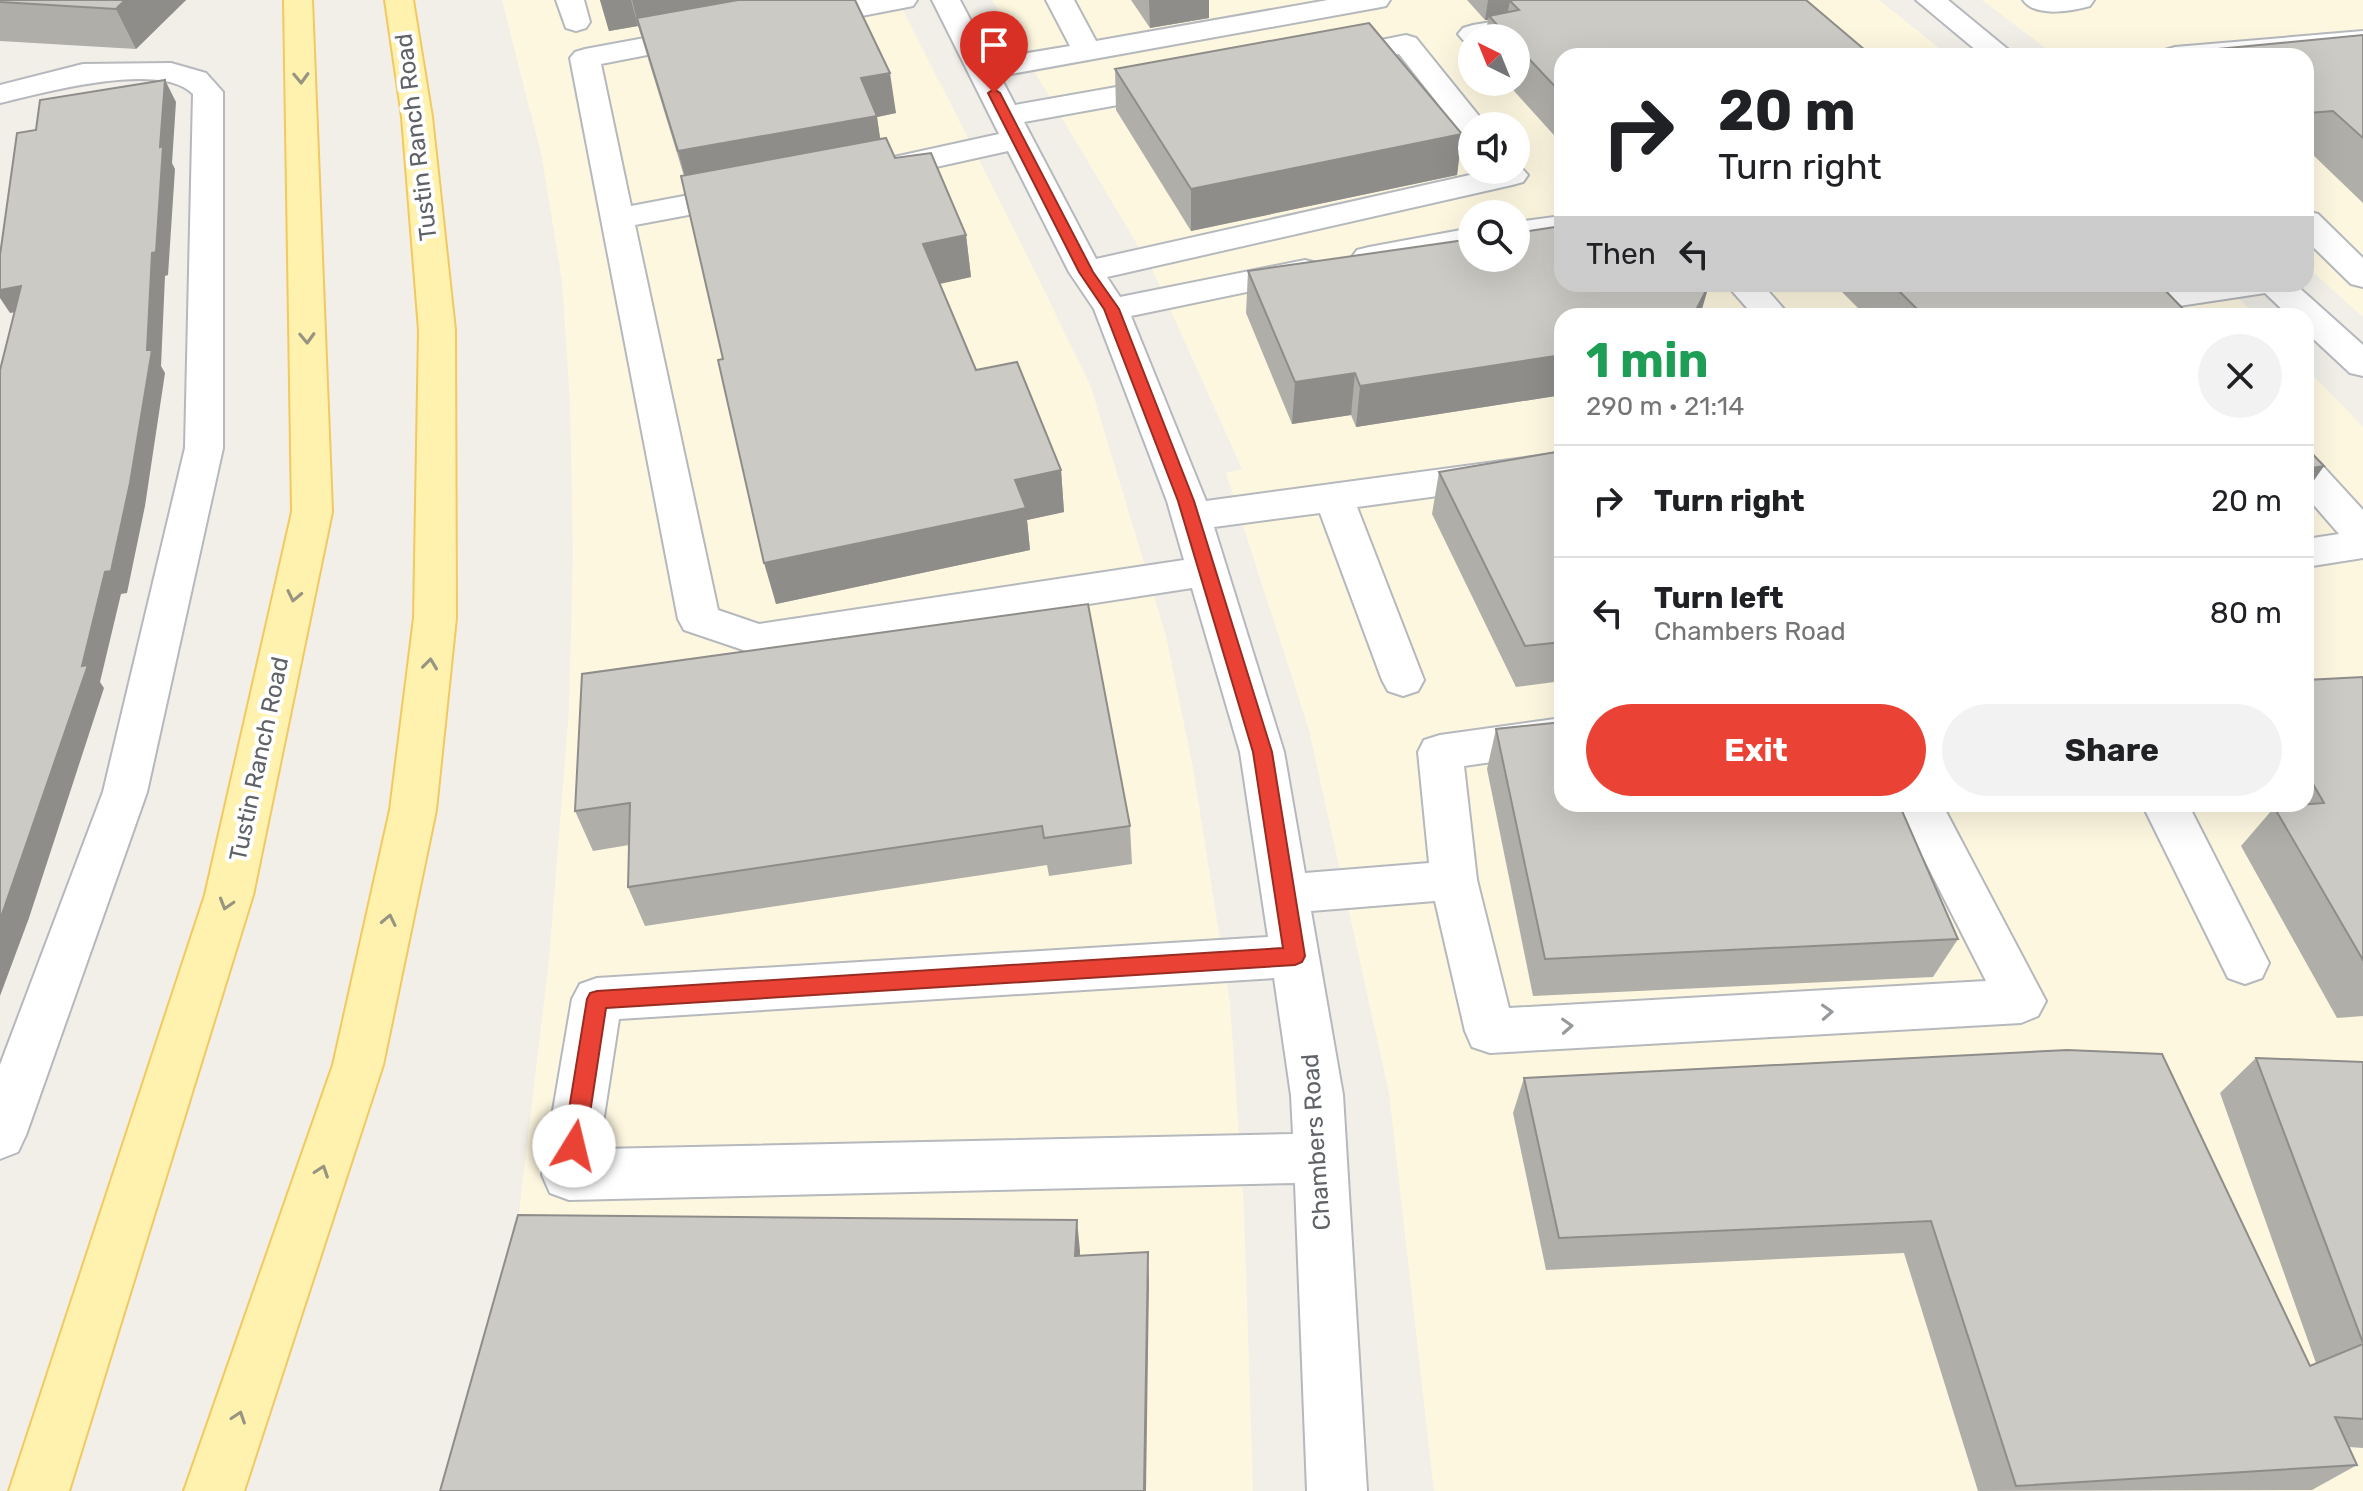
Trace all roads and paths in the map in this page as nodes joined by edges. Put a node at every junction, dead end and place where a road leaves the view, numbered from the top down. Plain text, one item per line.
1 (298, 0) edge
2 (399, 0) edge
3 (903, 0) edge
4 (946, 0) edge
5 (1060, 0) edge
6 (1376, 0) edge
7 (1930, 0) edge
8 (2037, 0) edge
9 (2080, 0) edge
10 (1575, 17) edge
11 (1530, 24) edge
12 (2363, 40) edge
13 (1991, 48) edge
14 (2269, 48) edge
15 (1087, 51) junction
16 (1298, 64) edge
17 (982, 70) junction
18 (1206, 80) edge
19 (0, 94) edge
20 (1461, 112) edge
21 (1012, 128) junction
22 (851, 175) edge
23 (1472, 184) edge
24 (773, 189) edge
25 (617, 218) junction
26 (1554, 227) edge
27 (2314, 229) edge
28 (1530, 230) edge
29 (1458, 241) edge
30 (1086, 272) junction
31 (2363, 277) edge
32 (1750, 292) edge
33 (2205, 292) edge
34 (2284, 292) edge
35 (1766, 308) edge
36 (2094, 308) edge
37 (2302, 308) edge
38 (1111, 309) junction
39 (2363, 315) edge
40 (2314, 319) joint
41 (2363, 365) edge
42 (1554, 467) edge
43 (2314, 481) edge
44 (1334, 497) junction
45 (1191, 517) junction
46 (2363, 535) edge
47 (2363, 544) edge
48 (2314, 552) edge
49 (1208, 571) junction
50 (1403, 680) dead end
51 (1554, 736) edge
52 (1923, 812) edge
53 (2169, 812) edge
54 (1454, 880) junction
55 (1285, 894) junction
56 (1295, 956) junction
57 (2245, 963) dead end
58 (0, 1135) edge
59 (1319, 1158) junction
60 (39, 1491) edge
61 (214, 1491) edge
62 (1337, 1491) edge

1 -> 60 main road, Tustin Ranch Road
61 -> 2 main road, Tustin Ranch Road
3 - 25 street
4 - 17 street, Chambers Road
5 - 15 street
6 - 15 street
7 - 13 street
8 - 9 street
10 - 11 street
12 - 14 street
15 - 17 street
16 - 20 street
17 - 21 street, Chambers Road
18 - 21 street
19 - 58 street
21 - 22 street
21 - 30 street, Chambers Road
23 - 30 street
24 - 25 street
25 - 49 street
26 - 28 street
27 - 31 street
29 - 38 street
30 - 38 street, Chambers Road
32 - 35 street
33 - 36 street
34 - 37 street
38 - 45 street, Chambers Road
39 - 40 street
40 - 41 street
42 - 44 street
43 - 46 street
44 - 45 street
44 - 50 street
45 - 49 street, Chambers Road
47 - 48 street
49 - 55 street, Chambers Road
51 - 54 street
54 -> 52 street
53 - 57 street
54 - 55 street
55 - 56 street, Chambers Road
56 - 59 street, Chambers Road
56 - 59 street
59 - 62 street, Chambers Road

